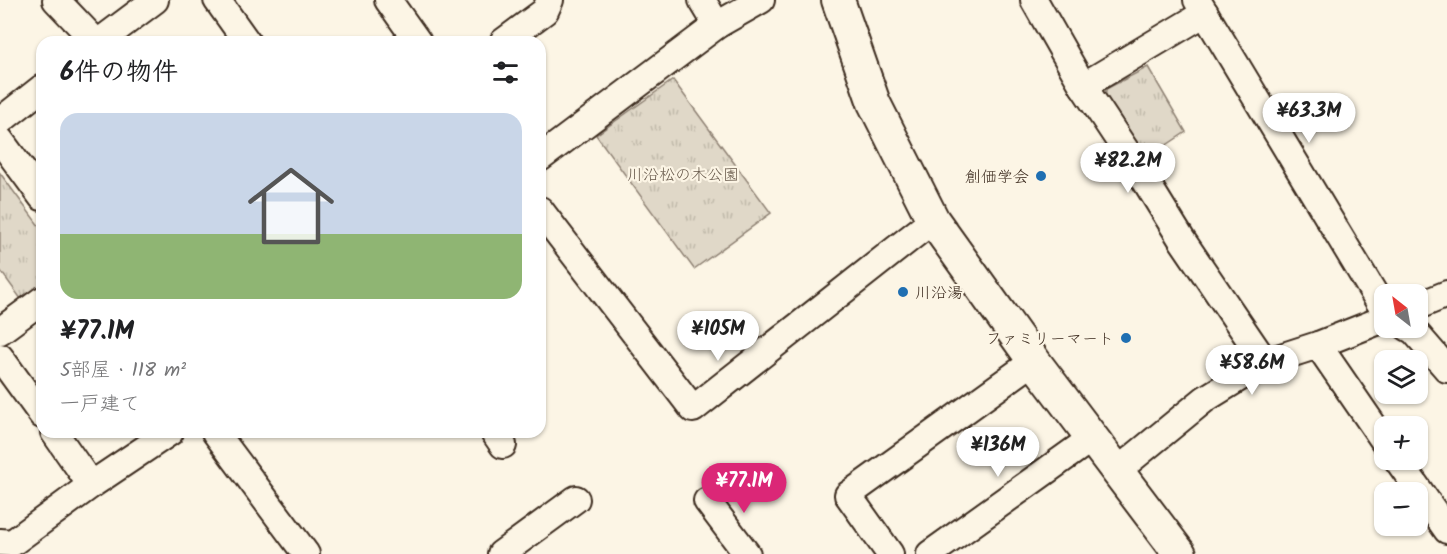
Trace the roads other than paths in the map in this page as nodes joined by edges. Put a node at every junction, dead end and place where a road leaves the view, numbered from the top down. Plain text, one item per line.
1 (56, 0) edge
2 (155, 0) edge
3 (216, 0) edge
4 (550, 0) edge
5 (702, 0) edge
6 (761, 0) edge
7 (838, 0) edge
8 (1034, 0) edge
9 (391, 1) edge
10 (1201, 7) edge
11 (717, 25) junction
12 (92, 36) edge
13 (106, 36) edge
14 (242, 36) edge
15 (414, 36) edge
16 (511, 36) edge
17 (1083, 86) junction
18 (36, 93) edge
19 (0, 121) edge
20 (0, 140) edge
21 (546, 153) edge
22 (36, 189) edge
23 (546, 218) edge
24 (933, 220) junction
25 (1374, 293) edge
26 (1447, 294) edge
27 (1428, 302) edge
28 (36, 304) edge
29 (1374, 323) edge
30 (0, 331) edge
31 (1420, 338) edge
32 (1317, 345) junction
33 (0, 357) edge
34 (1034, 361) junction
35 (1265, 362) junction
36 (1447, 369) edge
37 (36, 407) edge
38 (1374, 427) edge
39 (58, 438) edge
40 (161, 438) edge
41 (219, 438) edge
42 (1092, 438) junction
43 (1405, 470) edge
44 (1117, 471) junction
45 (91, 485) junction
46 (576, 499) dead end
47 (707, 501) dead end
48 (1447, 530) edge
49 (0, 542) edge
50 (306, 554) edge
51 (501, 554) edge
52 (747, 554) edge
53 (890, 554) edge
54 (930, 554) edge
55 (1180, 554) edge

1 - 12 street
2 - 13 street
3 - 14 street
4 - 16 street
5 - 11 street
6 - 11 street
7 - 24 street
8 - 17 street
9 - 15 street
10 - 17 street
10 - 25 street
11 - 21 street
17 - 35 street
18 - 19 street
20 - 22 street
23 - 24 street
24 - 34 street
26 - 27 street
28 - 30 street
29 - 32 street
31 - 36 street
32 - 35 street
32 - 38 street
33 - 37 street
34 - 42 street
34 - 53 street
35 - 44 street
39 - 45 street
40 - 45 street
41 - 50 street
42 - 44 street
42 - 54 street
43 - 48 street
44 - 55 street
45 - 49 street
46 - 51 street
47 - 52 street

